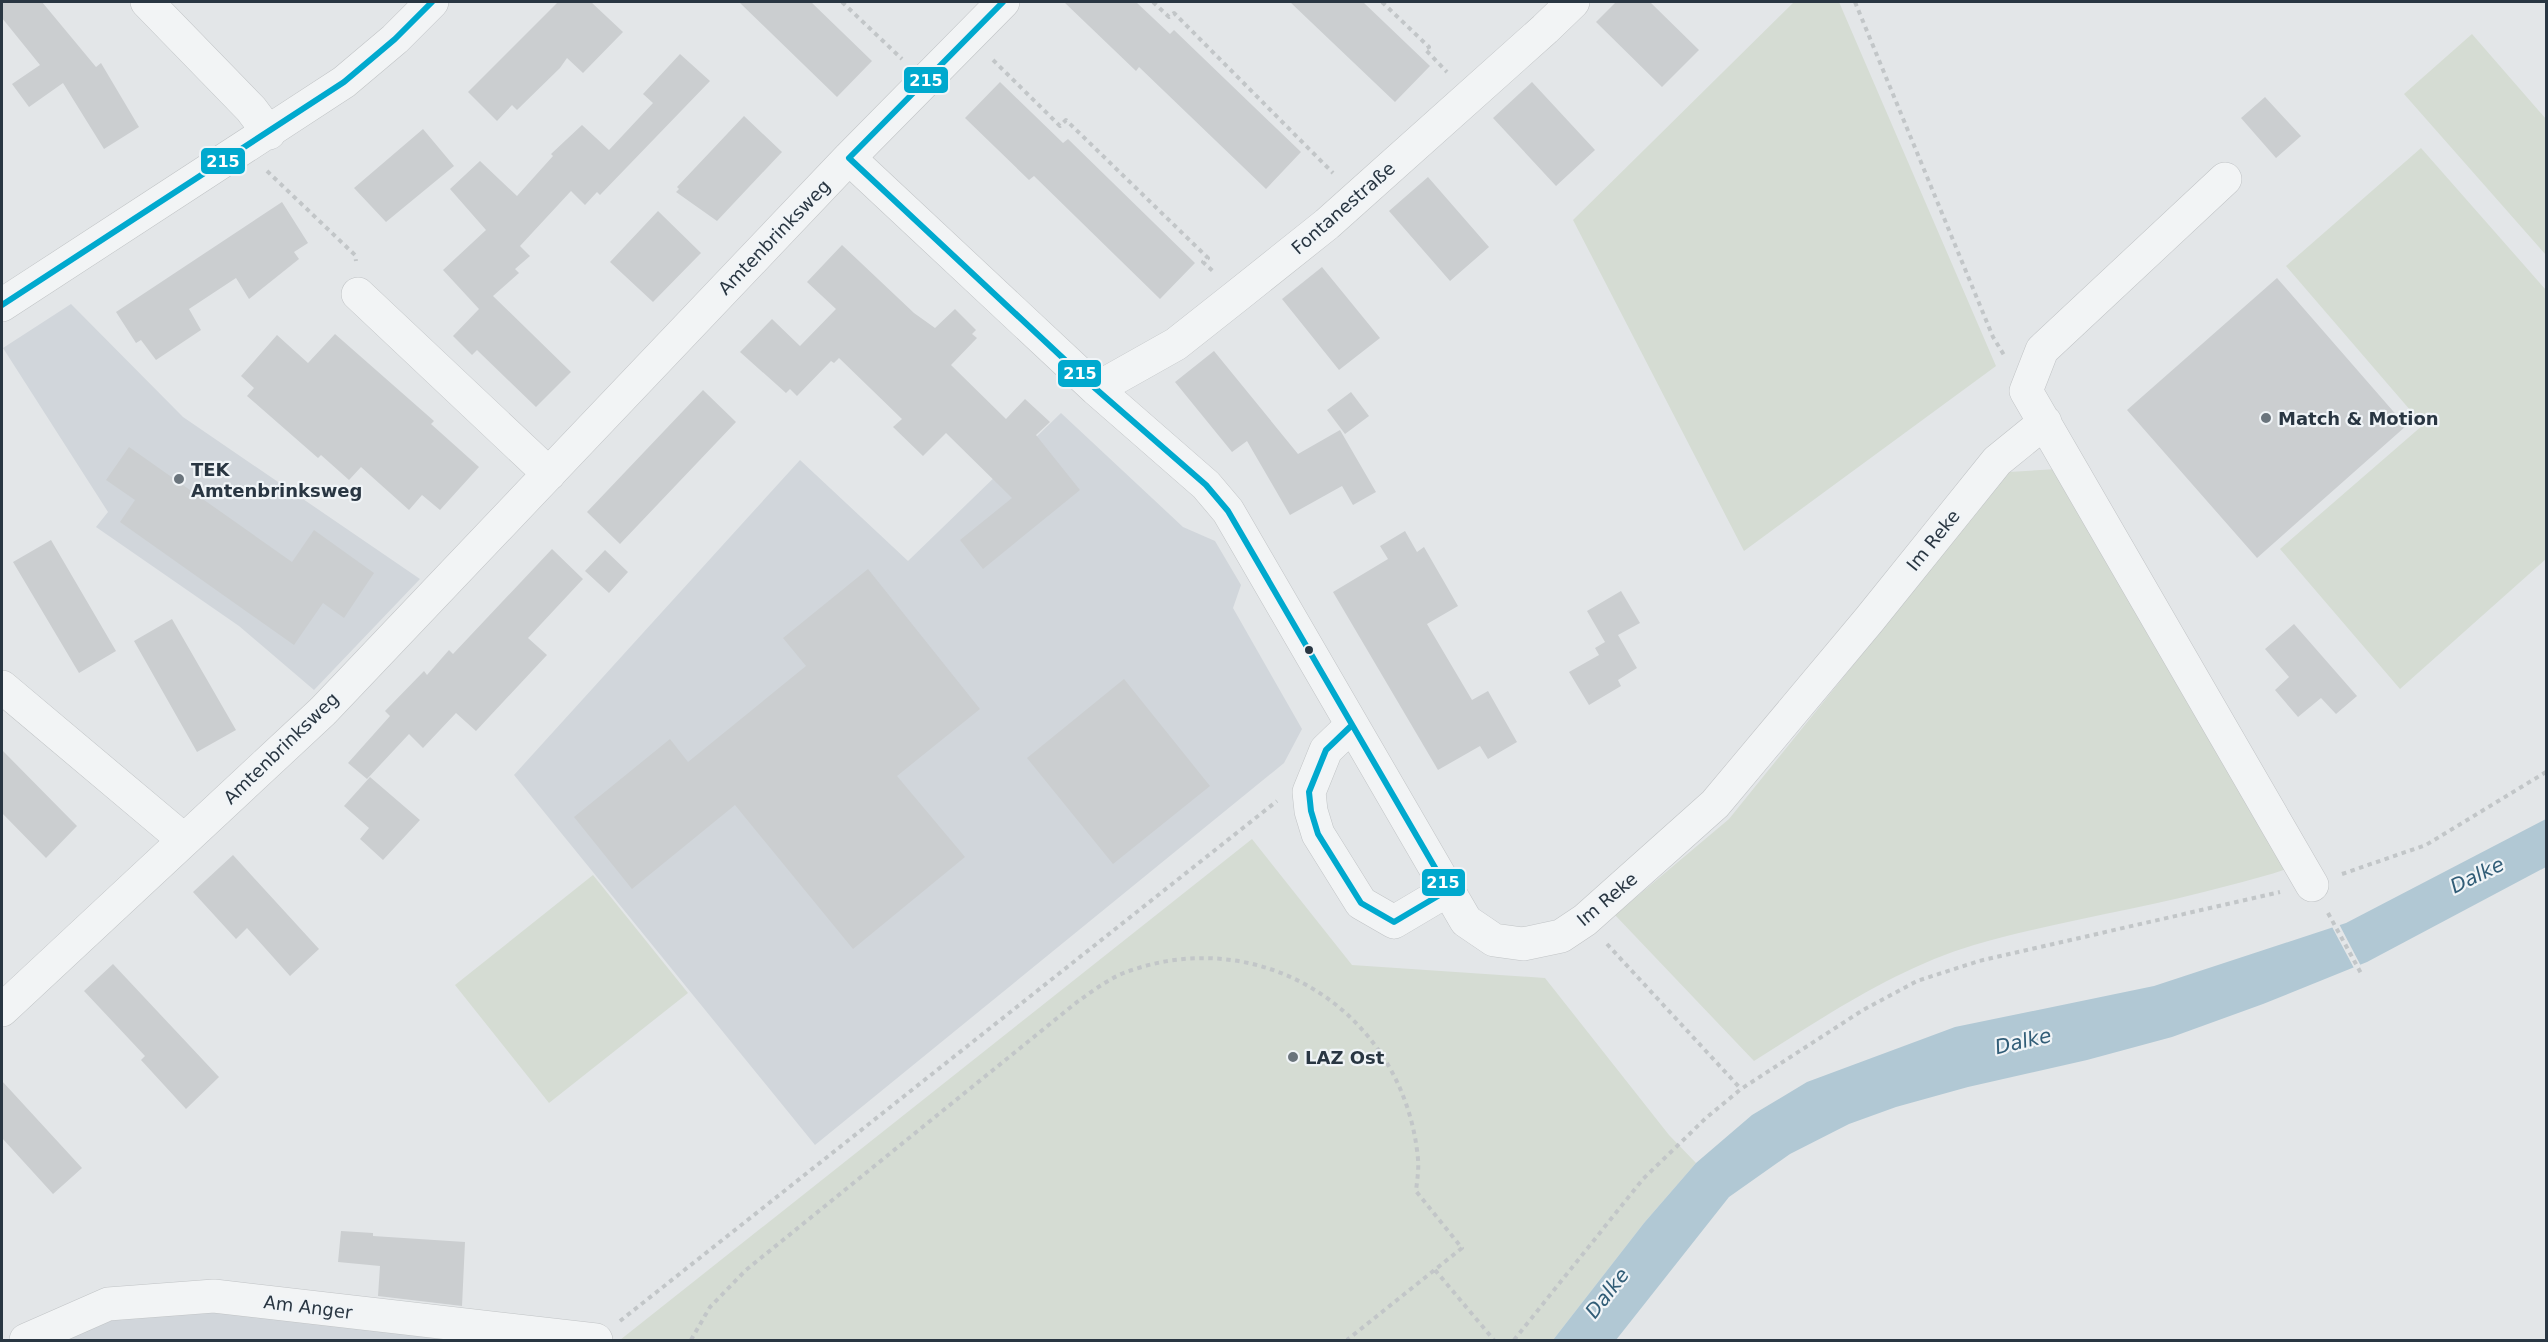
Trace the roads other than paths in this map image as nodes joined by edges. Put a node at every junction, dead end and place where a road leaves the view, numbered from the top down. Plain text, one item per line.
1 (147, 2) edge
2 (432, 2) edge
3 (1003, 2) edge
4 (1573, 2) edge
5 (269, 133) junction
6 (849, 158) junction
7 (2225, 179) dead end
8 (358, 294) road end
9 (2, 305) edge
10 (1096, 389) junction
11 (2045, 422) junction
12 (549, 474) junction
13 (2, 687) edge
14 (1352, 725) junction
15 (184, 840) junction
16 (1448, 890) junction
17 (2318, 895) road end
18 (2, 1010) edge
19 (596, 1340) edge
20 (26, 1341) edge

1 - 5 street
2 - 5 street
3 - 6 street, Amtenbrinksweg
4 - 10 street, Fontanestraße
5 - 9 street
6 - 10 street, Im Reke
6 - 12 street, Amtenbrinksweg
7 - 11 street
8 - 12 street
10 - 14 street, Im Reke
11 - 16 street, Im Reke
11 - 17 street
12 - 15 street, Amtenbrinksweg
13 - 15 street
14 - 16 street, Im Reke
14 - 16 street
15 - 18 street, Amtenbrinksweg
19 - 20 street, Am Anger

